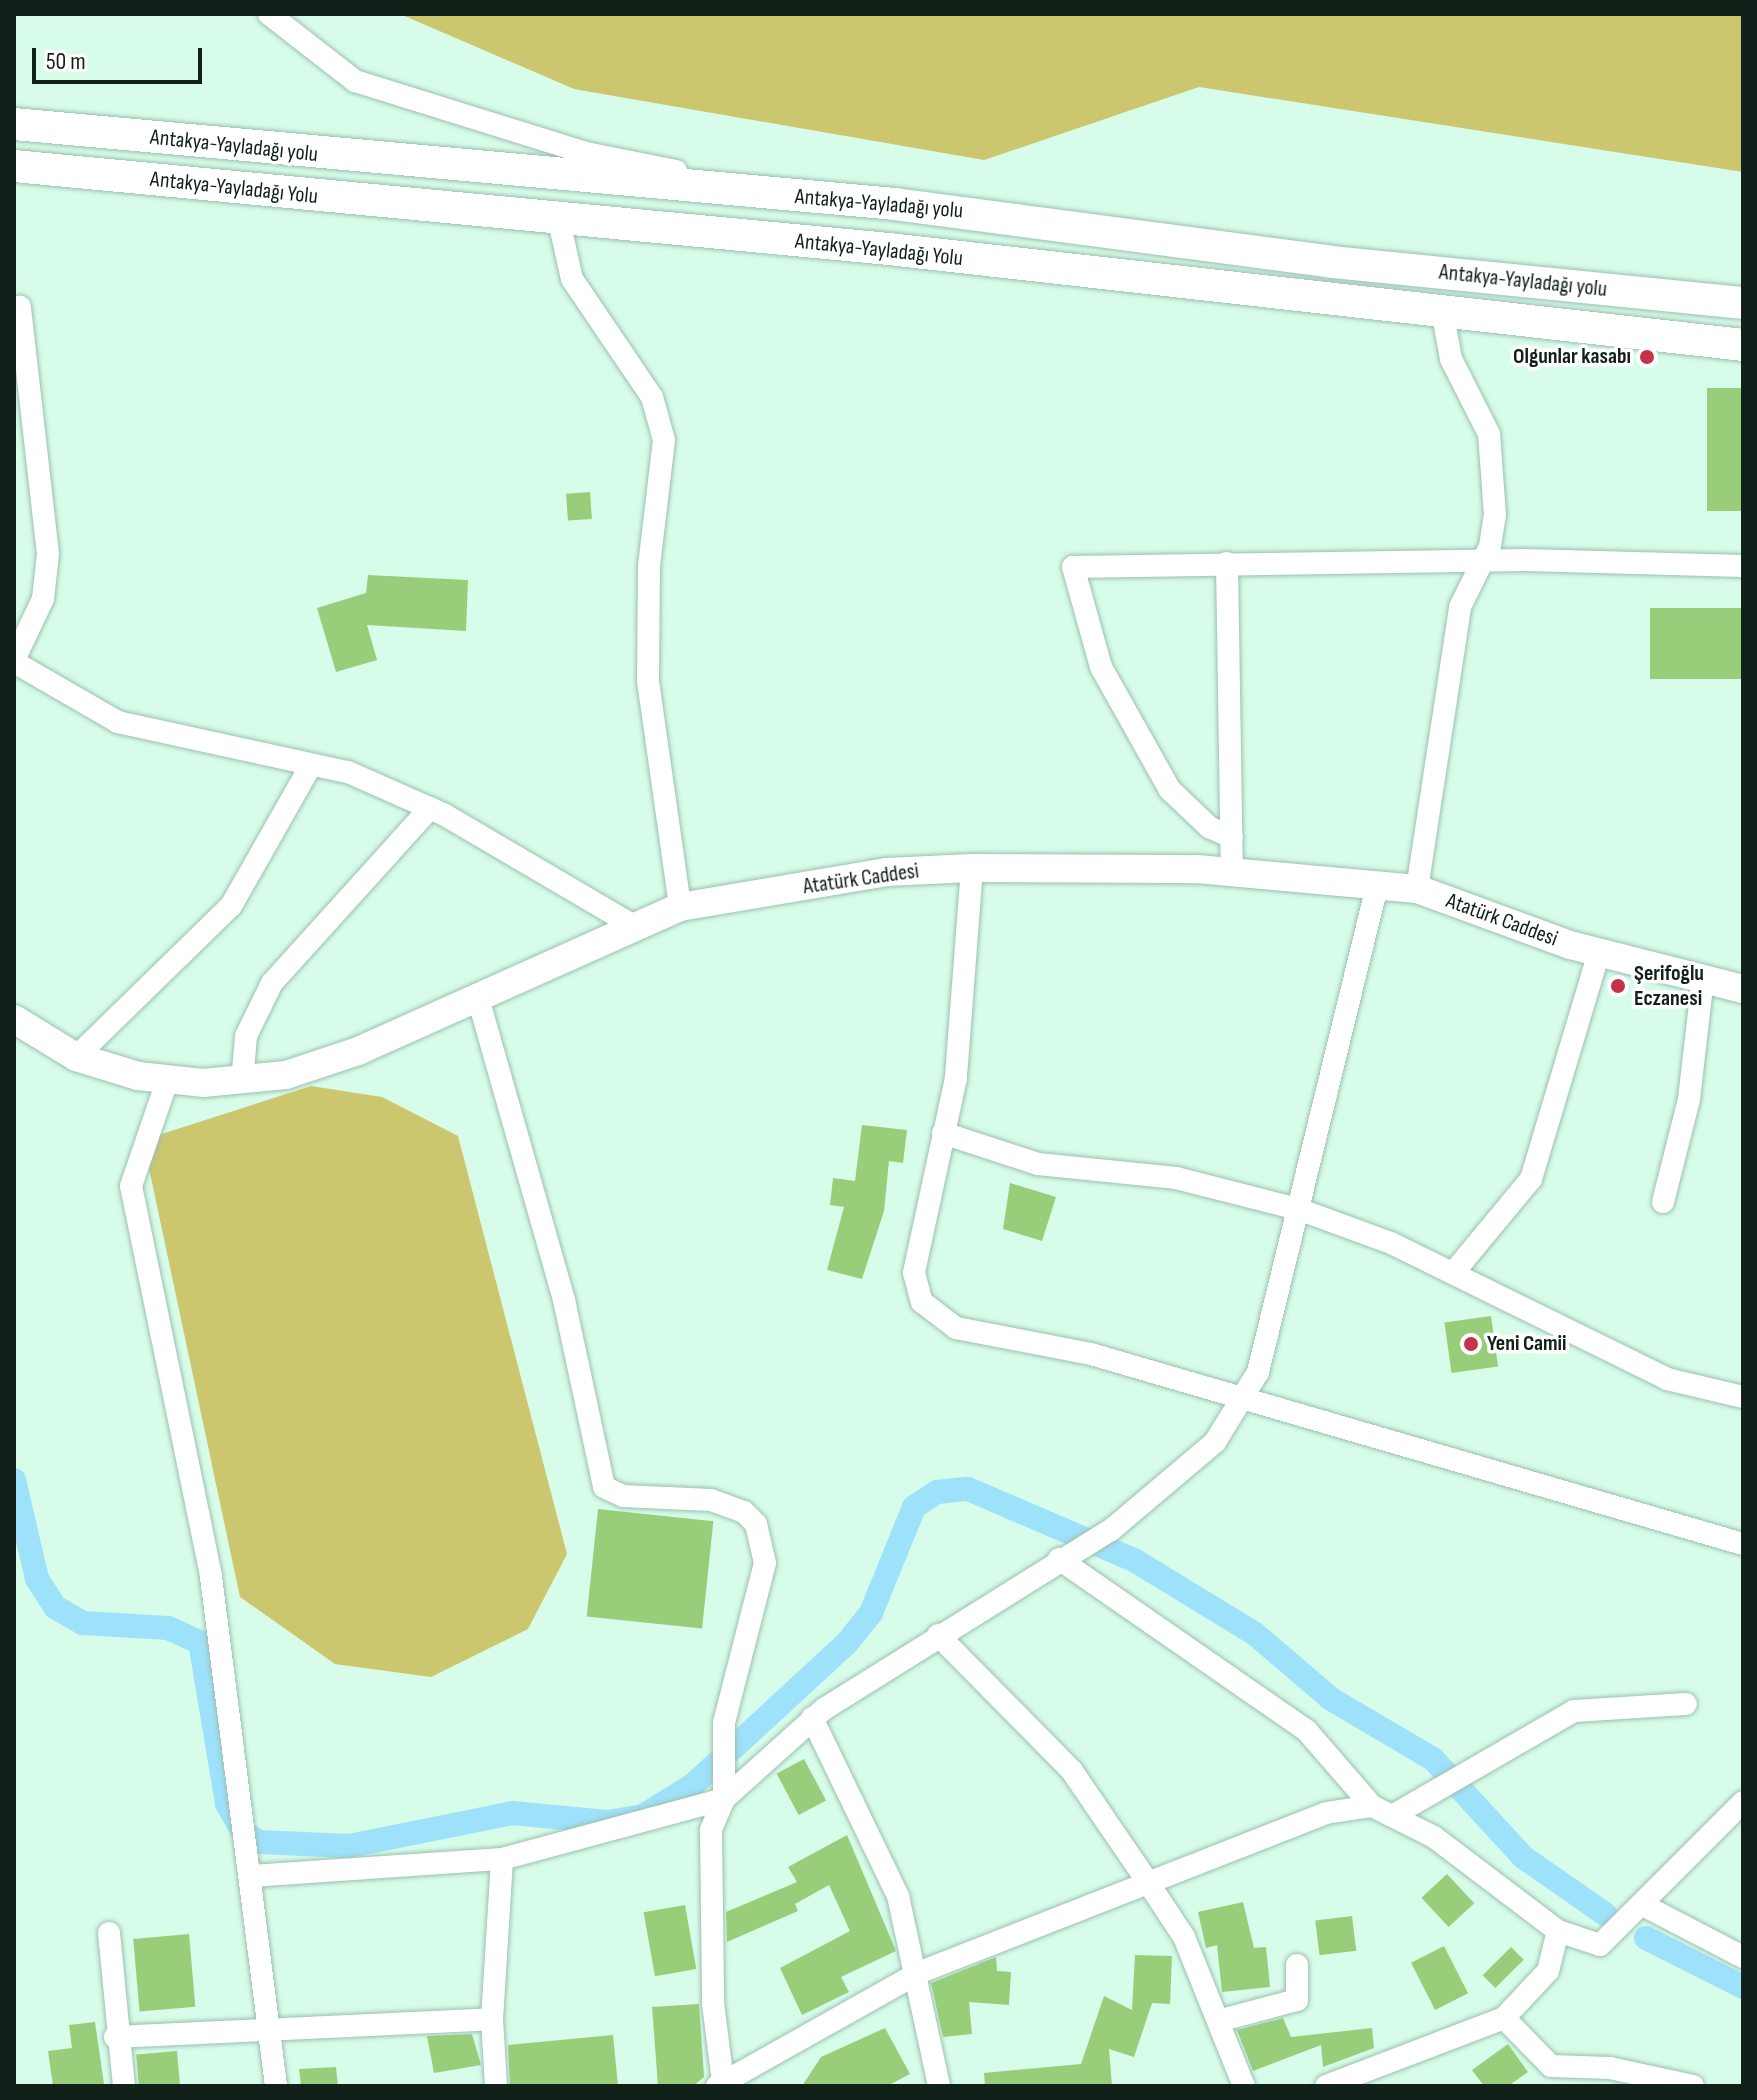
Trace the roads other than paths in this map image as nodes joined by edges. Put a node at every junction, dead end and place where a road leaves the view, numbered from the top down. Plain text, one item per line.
1 (269, 14) edge
2 (14, 124) edge
3 (14, 166) edge
4 (894, 204) junction
5 (559, 221) junction
6 (1743, 303) edge
7 (20, 307) dead end
8 (1443, 315) junction
9 (1743, 345) edge
10 (1481, 561) junction
11 (1227, 563) junction
12 (1743, 566) edge
13 (14, 661) edge
14 (311, 765) junction
15 (430, 808) junction
16 (1232, 837) junction
17 (972, 868) junction
18 (1232, 873) junction
19 (1377, 886) junction
20 (1417, 889) junction
21 (680, 907) junction
22 (636, 927) junction
23 (1599, 952) junction
24 (1703, 978) junction
25 (1743, 989) edge
26 (478, 998) junction
27 (14, 1019) edge
28 (76, 1057) junction
29 (167, 1081) junction
30 (242, 1082) junction
31 (943, 1133) junction
32 (1663, 1202) dead end
33 (1298, 1209) junction
34 (1454, 1272) junction
35 (1743, 1397) edge
36 (1241, 1403) junction
37 (1743, 1544) edge
38 (1067, 1555) junction
39 (938, 1635) junction
40 (1686, 1704) dead end
41 (812, 1718) junction
42 (724, 1799) junction
43 (1743, 1802) edge
44 (1382, 1811) junction
45 (502, 1859) junction
46 (251, 1876) junction
47 (1149, 1884) junction
48 (1643, 1905) junction
49 (1558, 1931) junction
50 (109, 1933) dead end
51 (1743, 1957) edge
52 (1297, 1965) dead end
53 (918, 1973) junction
54 (1504, 2018) junction
55 (492, 2019) junction
56 (1218, 2021) junction
57 (268, 2030) junction
58 (115, 2037) junction
59 (1552, 2076) edge
60 (720, 2084) edge
61 (124, 2086) edge
62 (276, 2086) edge
63 (496, 2086) edge
64 (939, 2086) edge
65 (1244, 2086) edge
66 (1326, 2086) edge
67 (1693, 2086) edge

1 - 4 street
2 - 4 highway, Antakya-Yayladağı yolu
3 - 5 highway, Antakya-Yayladağı Yolu
4 - 6 highway, Antakya-Yayladağı yolu
5 - 8 highway, Antakya-Yayladağı Yolu
5 - 21 street
7 - 13 street
8 - 9 highway, Antakya-Yayladağı Yolu
8 - 10 street
10 - 11 street
10 - 12 street
10 - 20 street
11 - 16 street
11 - 16 street
13 - 14 street
14 - 15 street
14 - 28 street
15 - 22 street
15 - 30 street
16 - 18 street
17 - 18 main road, Atatürk Caddesi
17 - 21 main road, Atatürk Caddesi
17 - 31 street
18 - 19 main road, Atatürk Caddesi
19 - 20 main road, Atatürk Caddesi
19 - 33 street
20 - 23 main road, Atatürk Caddesi
21 - 22 main road, Atatürk Caddesi
22 - 26 main road, Atatürk Caddesi
23 - 24 main road, Atatürk Caddesi
23 - 34 street
24 - 25 main road, Atatürk Caddesi
24 - 32 street
26 - 30 main road, Atatürk Caddesi
26 - 42 street
27 - 28 main road, Atatürk Caddesi
28 - 29 main road, Atatürk Caddesi
29 - 30 main road, Atatürk Caddesi
29 - 46 street
31 - 33 street
31 - 36 street
33 - 34 street
33 - 36 street
34 - 35 street
36 - 37 street
36 - 38 street
38 - 39 street
38 - 44 street
39 - 41 street
39 - 47 street
40 - 44 street
41 - 42 street
41 - 53 street
42 - 45 street
42 - 60 street
43 - 48 street
44 - 47 street
44 - 49 street
45 - 46 street
45 - 55 street
46 - 57 street
47 - 53 street
47 - 56 street
48 - 49 street
48 - 51 street
49 - 54 street
50 - 58 street
52 - 56 street
53 - 60 street
53 - 64 street
54 - 59 street
54 - 66 street
55 - 57 street
55 - 63 street
56 - 65 street
57 - 58 street
57 - 62 street
58 - 61 street
59 - 67 street

